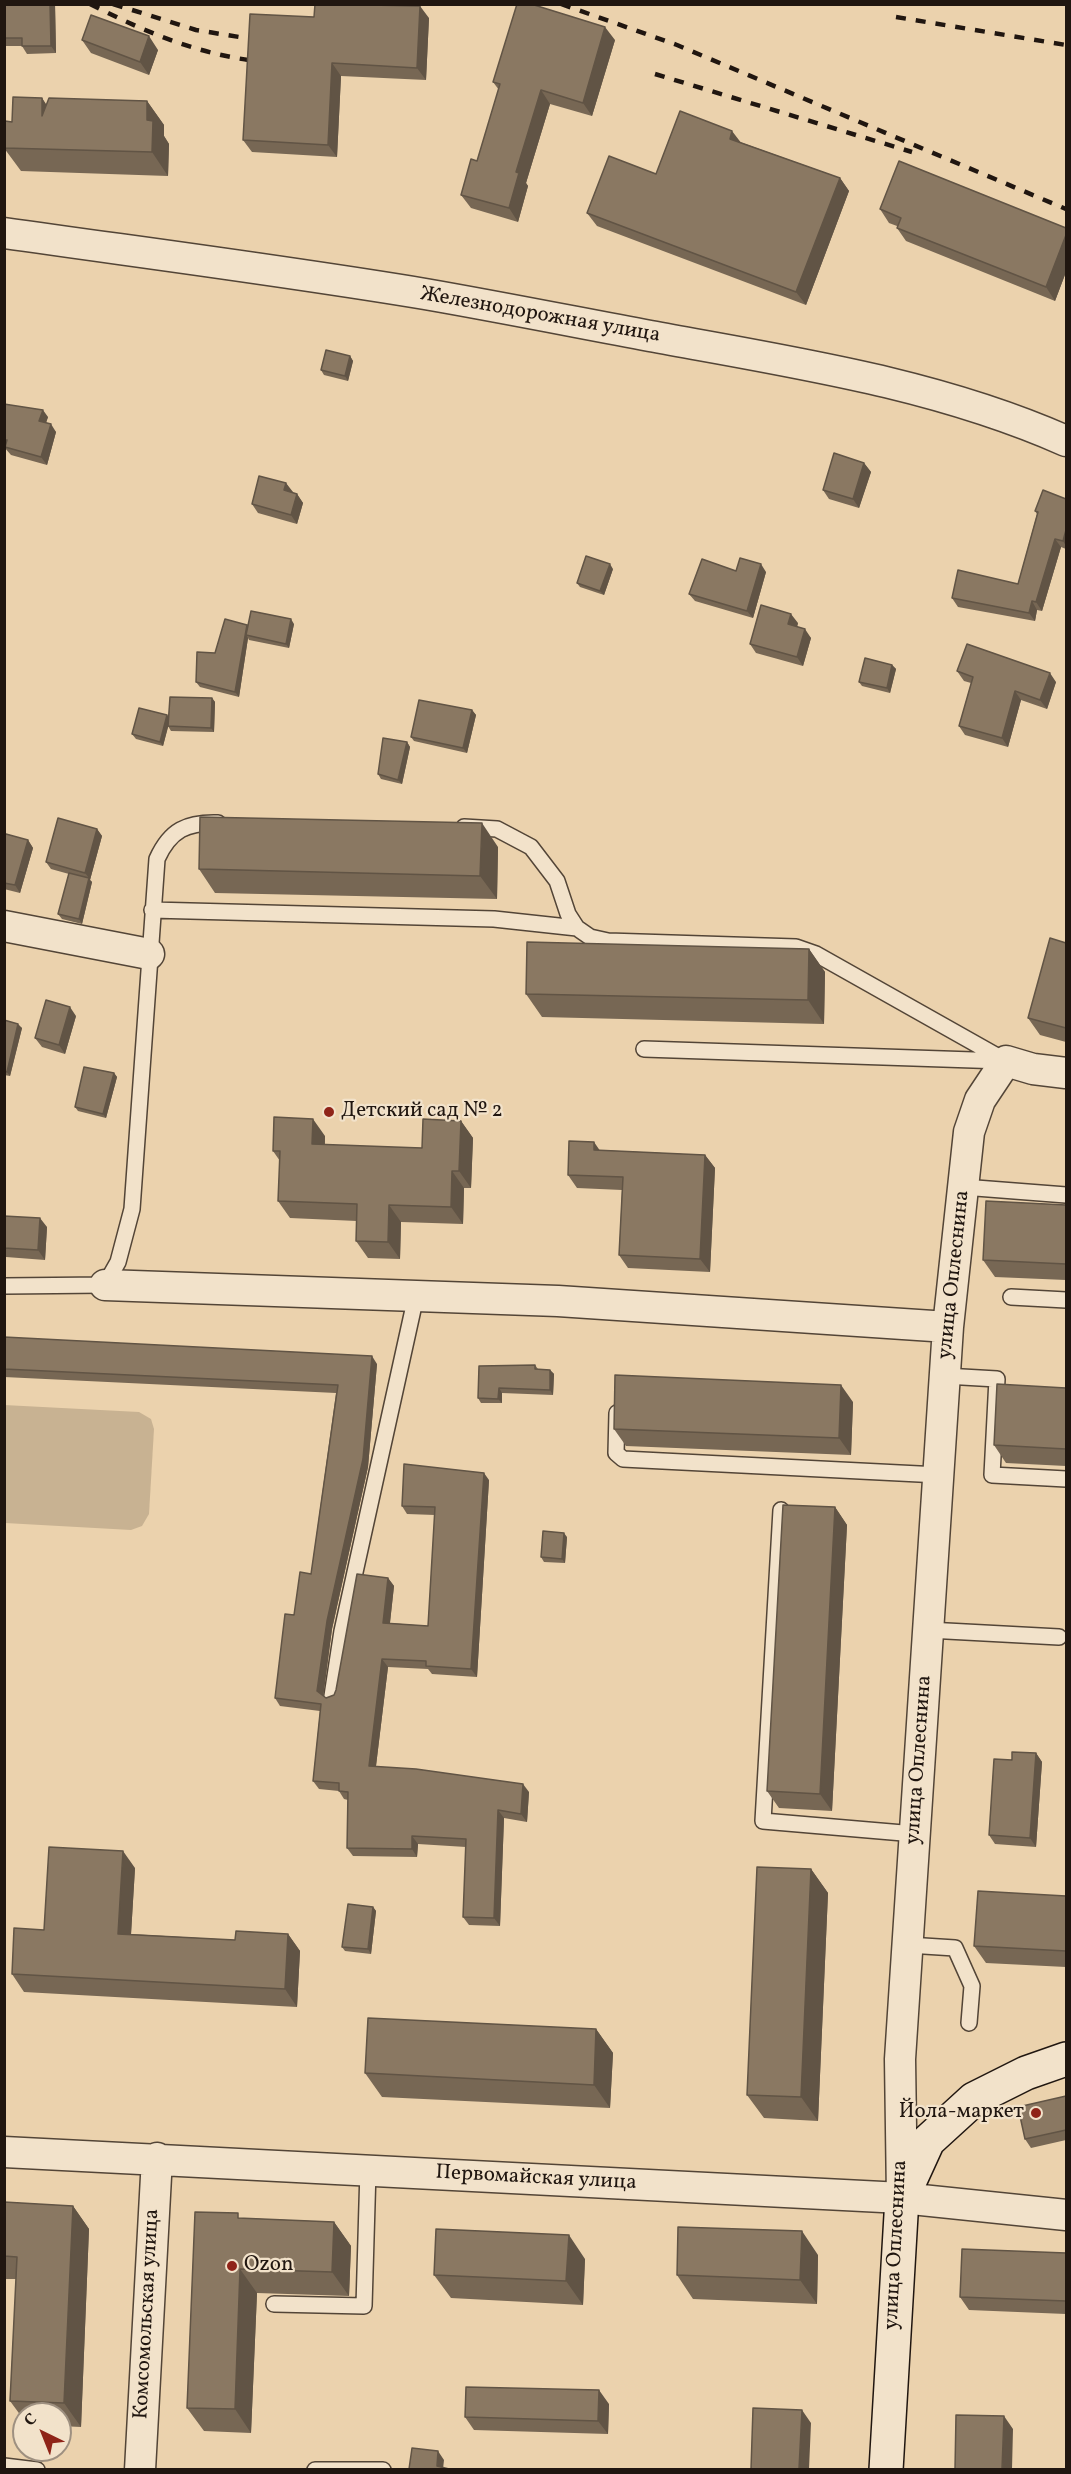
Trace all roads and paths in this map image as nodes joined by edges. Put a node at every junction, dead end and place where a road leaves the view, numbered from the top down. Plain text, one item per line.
1 (4, 233) edge
2 (1066, 441) edge
3 (232, 823) edge
4 (443, 826) edge
5 (152, 910) junction
6 (4, 926) edge
7 (577, 928) junction
8 (148, 954) junction
9 (644, 1049) dead end
10 (1006, 1061) junction
11 (1066, 1072) edge
12 (963, 1187) junction
13 (1066, 1195) edge
14 (105, 1285) junction
15 (4, 1286) edge
16 (416, 1296) junction
17 (1011, 1297) dead end
18 (1066, 1300) edge
19 (948, 1327) junction
20 (945, 1376) junction
21 (618, 1395) edge
22 (939, 1475) junction
23 (1066, 1479) edge
24 (781, 1510) edge
25 (928, 1630) junction
26 (1059, 1637) dead end
27 (332, 1696) edge
28 (915, 1834) junction
29 (908, 1945) junction
30 (969, 2023) dead end
31 (1066, 2059) edge
32 (4, 2152) edge
33 (157, 2158) junction
34 (368, 2170) junction
35 (902, 2198) junction
36 (1066, 2215) edge
37 (274, 2304) edge
38 (4, 2466) edge
39 (37, 2469) edge
40 (140, 2469) edge
41 (315, 2469) edge
42 (383, 2469) edge
43 (886, 2469) edge

1 - 2 street, Железнодорожная улица
3 - 5 lane
4 - 7 lane
5 - 7 lane
5 - 8 lane
6 - 8 street
7 - 10 lane
8 - 14 lane
9 - 10 lane
10 - 11 street
10 - 12 street, улица Оплеснина
12 - 13 lane
12 - 19 street, улица Оплеснина
14 - 15 lane
14 - 16 street
16 - 19 street
16 - 27 lane
17 - 18 lane
19 - 20 street, улица Оплеснина
20 - 22 street, улица Оплеснина
20 - 23 lane
21 - 22 lane
22 - 25 street, улица Оплеснина
24 - 28 lane
25 - 26 lane
25 - 28 street, улица Оплеснина
28 - 29 street, улица Оплеснина
29 - 30 lane
29 - 35 street, улица Оплеснина
31 - 35 main road
32 - 33 street, Первомайская улица
33 - 34 street, Первомайская улица
33 - 40 street, Комсомольская улица
34 - 35 street, Первомайская улица
34 - 37 lane
35 - 36 street, Первомайская улица
35 - 43 main road, улица Оплеснина
38 - 39 lane
41 - 42 lane

